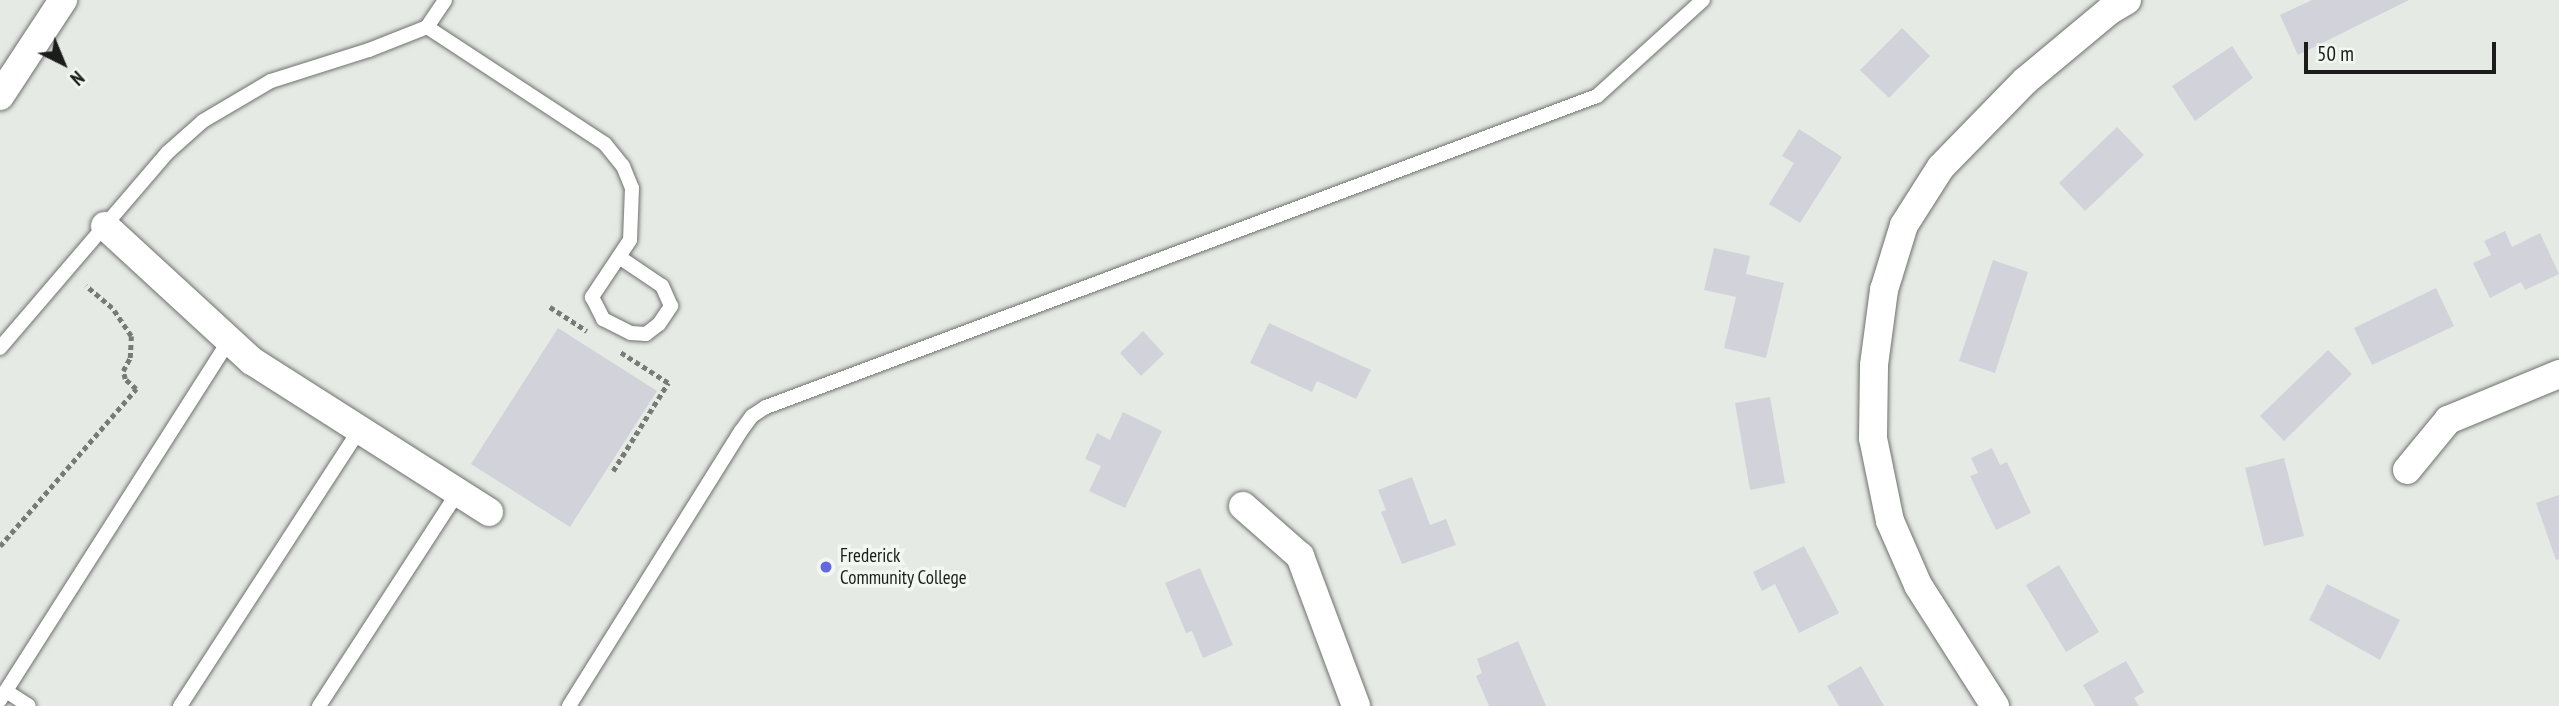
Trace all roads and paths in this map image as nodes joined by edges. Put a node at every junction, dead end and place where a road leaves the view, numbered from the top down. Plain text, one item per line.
1 (63, 0) edge
2 (445, 0) edge
3 (1703, 0) edge
4 (2127, 0) edge
5 (427, 27) junction
6 (0, 96) edge
7 (105, 226) junction
8 (619, 257) junction
9 (86, 286) dead end
10 (550, 307) dead end
11 (593, 334) dead end
12 (229, 340) junction
13 (0, 348) edge
14 (614, 348) dead end
15 (2559, 374) edge
16 (359, 430) junction
17 (2407, 470) dead end
18 (613, 471) dead end
19 (458, 492) junction
20 (1243, 506) dead end
21 (489, 512) dead end
22 (0, 546) edge
23 (3, 696) edge
24 (29, 706) edge
25 (180, 706) edge
26 (319, 706) edge
27 (569, 706) edge
28 (1356, 706) edge
29 (1995, 706) edge

1 - 6 street
2 - 5 lane
3 - 27 lane
4 - 29 street
5 - 7 lane
5 - 8 lane
7 - 12 street
7 - 13 lane
8 - 8 lane
9 - 22 path
10 - 11 path
12 - 16 street
12 - 23 lane
14 - 18 path
15 - 17 street
16 - 19 street
16 - 25 lane
19 - 21 street
19 - 26 lane
20 - 28 street
23 - 24 lane

